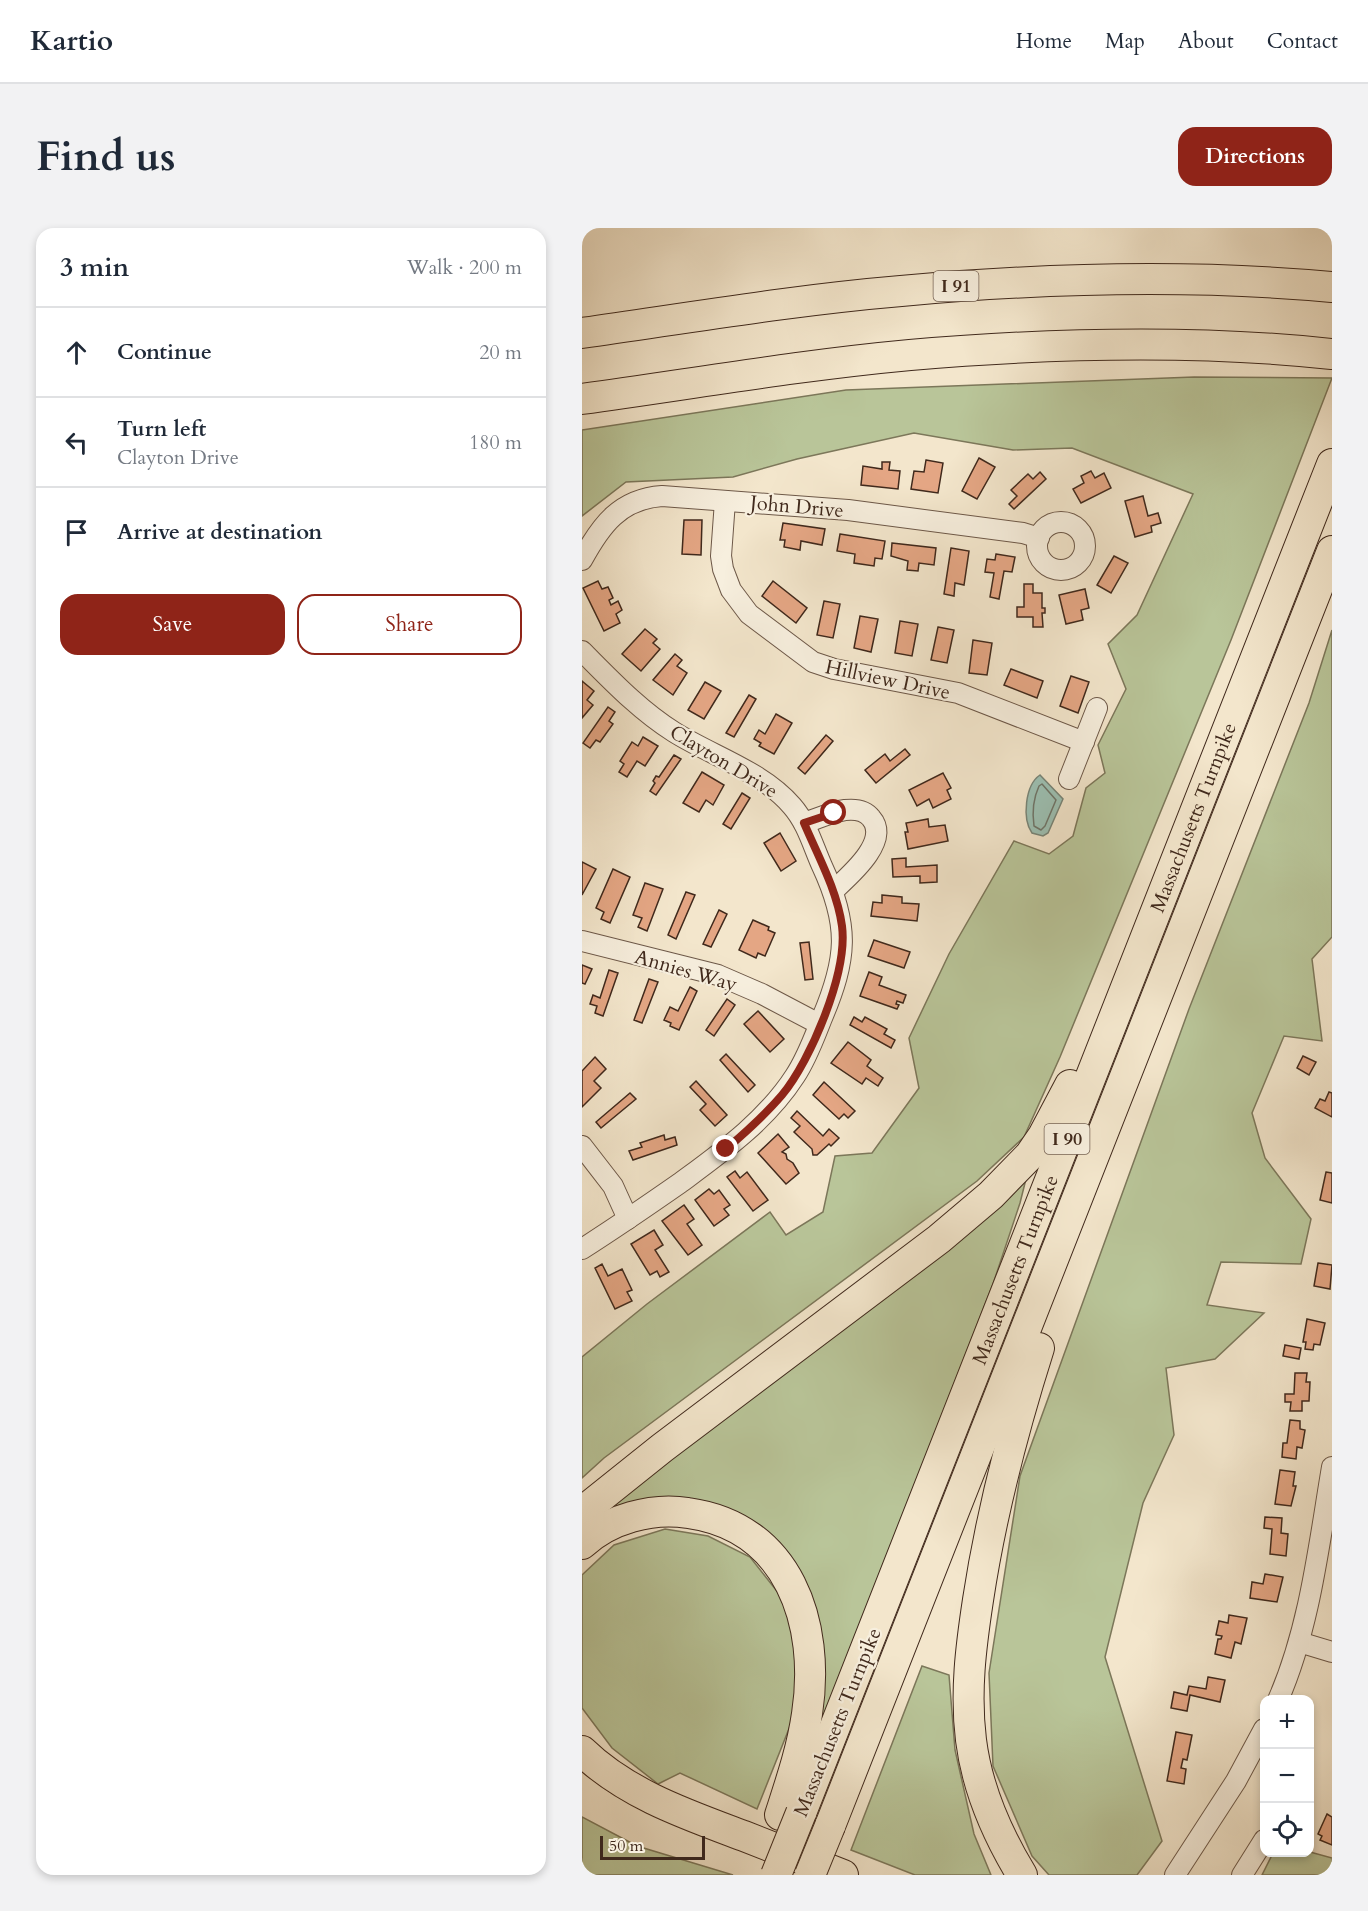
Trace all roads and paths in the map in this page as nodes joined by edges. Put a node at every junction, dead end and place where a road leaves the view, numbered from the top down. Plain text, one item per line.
1 (1332, 287) edge
2 (582, 333) edge
3 (1322, 353) edge
4 (582, 399) edge
5 (1332, 464) edge
6 (724, 501) junction
7 (1039, 538) dead end
8 (1332, 551) edge
9 (582, 560) edge
10 (1294, 648) junction
11 (582, 651) edge
12 (1097, 708) dead end
13 (1084, 742) junction
14 (1069, 779) dead end
15 (804, 823) junction
16 (833, 891) junction
17 (1151, 924) junction
18 (582, 941) edge
19 (819, 1024) junction
20 (582, 1146) edge
21 (628, 1219) junction
22 (582, 1249) edge
23 (1332, 1467) edge
24 (582, 1512) edge
25 (582, 1544) edge
26 (1299, 1642) junction
27 (1332, 1652) edge
28 (1283, 1695) edge
29 (1260, 1736) edge
30 (582, 1751) edge
31 (582, 1772) edge
32 (791, 1814) junction
33 (1260, 1846) edge
34 (759, 1875) edge
35 (776, 1875) edge
36 (803, 1875) edge
37 (810, 1875) edge
38 (843, 1875) edge
39 (1022, 1875) edge
40 (1175, 1875) edge
41 (1242, 1875) edge

1 - 2 highway, I 91
3 - 4 highway
5 - 17 highway, Massachusetts Turnpike / I 90
6 - 7 street, John Drive
6 - 9 street, John Drive
6 - 13 street, Hillview Drive
8 - 10 highway, Massachusetts Turnpike / I 90
10 - 37 highway, Massachusetts Turnpike / I 90, bridge
10 - 39 highway
11 - 15 street, Clayton Drive
12 - 13 street
13 - 14 street
15 - 16 street, Clayton Drive
15 - 16 street
16 - 19 street, Clayton Drive
17 - 24 highway
17 - 32 highway, Massachusetts Turnpike / I 90
18 - 19 street, Annies Way
19 - 21 street, Clayton Drive
20 - 21 street
21 - 22 street, Clayton Drive
23 - 26 street
25 - 32 highway
26 - 27 street
26 - 28 street
29 - 40 street
30 - 38 highway
31 - 36 highway
32 - 34 highway
32 - 35 highway, Massachusetts Turnpike / I 90, bridge
33 - 41 street

